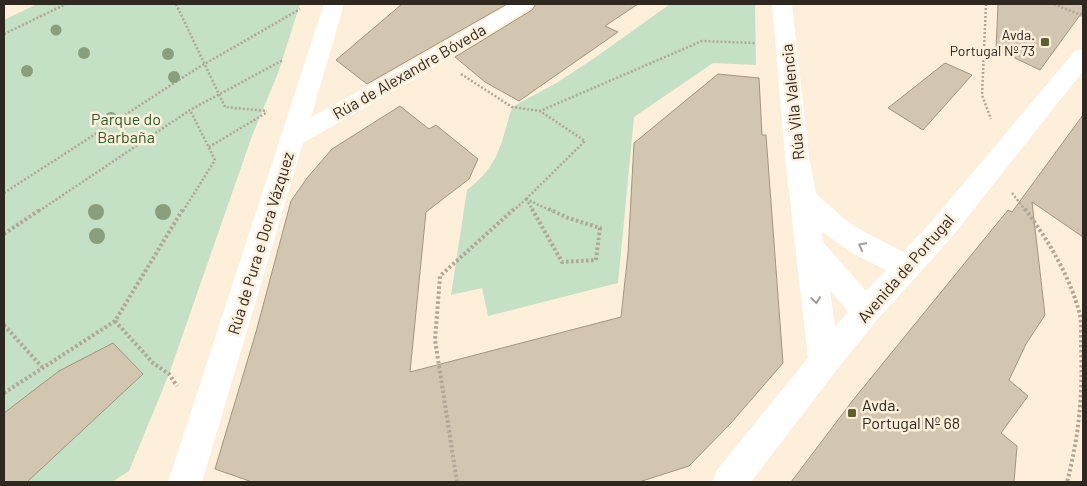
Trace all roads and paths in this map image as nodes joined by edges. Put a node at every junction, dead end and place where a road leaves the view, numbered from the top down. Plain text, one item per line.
1 (66, 4) edge
2 (176, 4) edge
3 (334, 4) edge
4 (524, 4) edge
5 (782, 4) edge
6 (986, 4) edge
7 (1054, 4) edge
8 (301, 8) dead end
9 (1083, 16) edge
10 (4, 34) edge
11 (324, 38) junction
12 (786, 46) junction
13 (1083, 56) edge
14 (436, 57) junction
15 (982, 95) dead end
16 (190, 110) junction
17 (540, 111) junction
18 (294, 137) junction
19 (209, 147) junction
20 (992, 168) junction
21 (4, 193) edge
22 (526, 199) junction
23 (804, 199) junction
24 (4, 234) edge
25 (810, 245) junction
26 (906, 266) junction
27 (866, 312) junction
28 (115, 321) junction
29 (4, 325) edge
30 (824, 362) junction
31 (42, 367) junction
32 (170, 374) dead end
33 (4, 393) edge
34 (185, 482) edge
35 (458, 482) edge
36 (729, 482) edge
37 (1067, 482) edge

1 - 10 path
2 - 19 path
3 - 11 street, Rúa de Pura e Dora Vázquez
4 - 14 street, Rúa de Alexandre Bóveda
5 - 12 street, Rúa Vila Valencia
6 - 15 path
7 - 9 path
8 - 21 path
11 - 16 path
11 - 18 street, Rúa de Pura e Dora Vázquez
12 - 17 path
12 - 23 street, Rúa Vila Valencia
13 - 20 street, Avenida de Portugal
14 - 17 path
14 - 18 street, Rúa de Alexandre Bóveda
16 - 19 path
16 - 24 path
17 - 22 path
18 - 34 street, Rúa de Pura e Dora Vázquez
19 - 28 path
20 - 26 street, Avenida de Portugal
20 - 37 path
22 - 22 path
22 - 35 path
23 - 25 street, Rúa Vila Valencia
26 -> 23 street
25 - 27 street
25 -> 30 street, Rúa Vila Valencia
26 - 27 street, Avenida de Portugal
27 - 30 street, Avenida de Portugal
28 - 31 path
28 - 32 path
29 - 31 path
30 - 36 street, Avenida de Portugal
31 - 33 path

